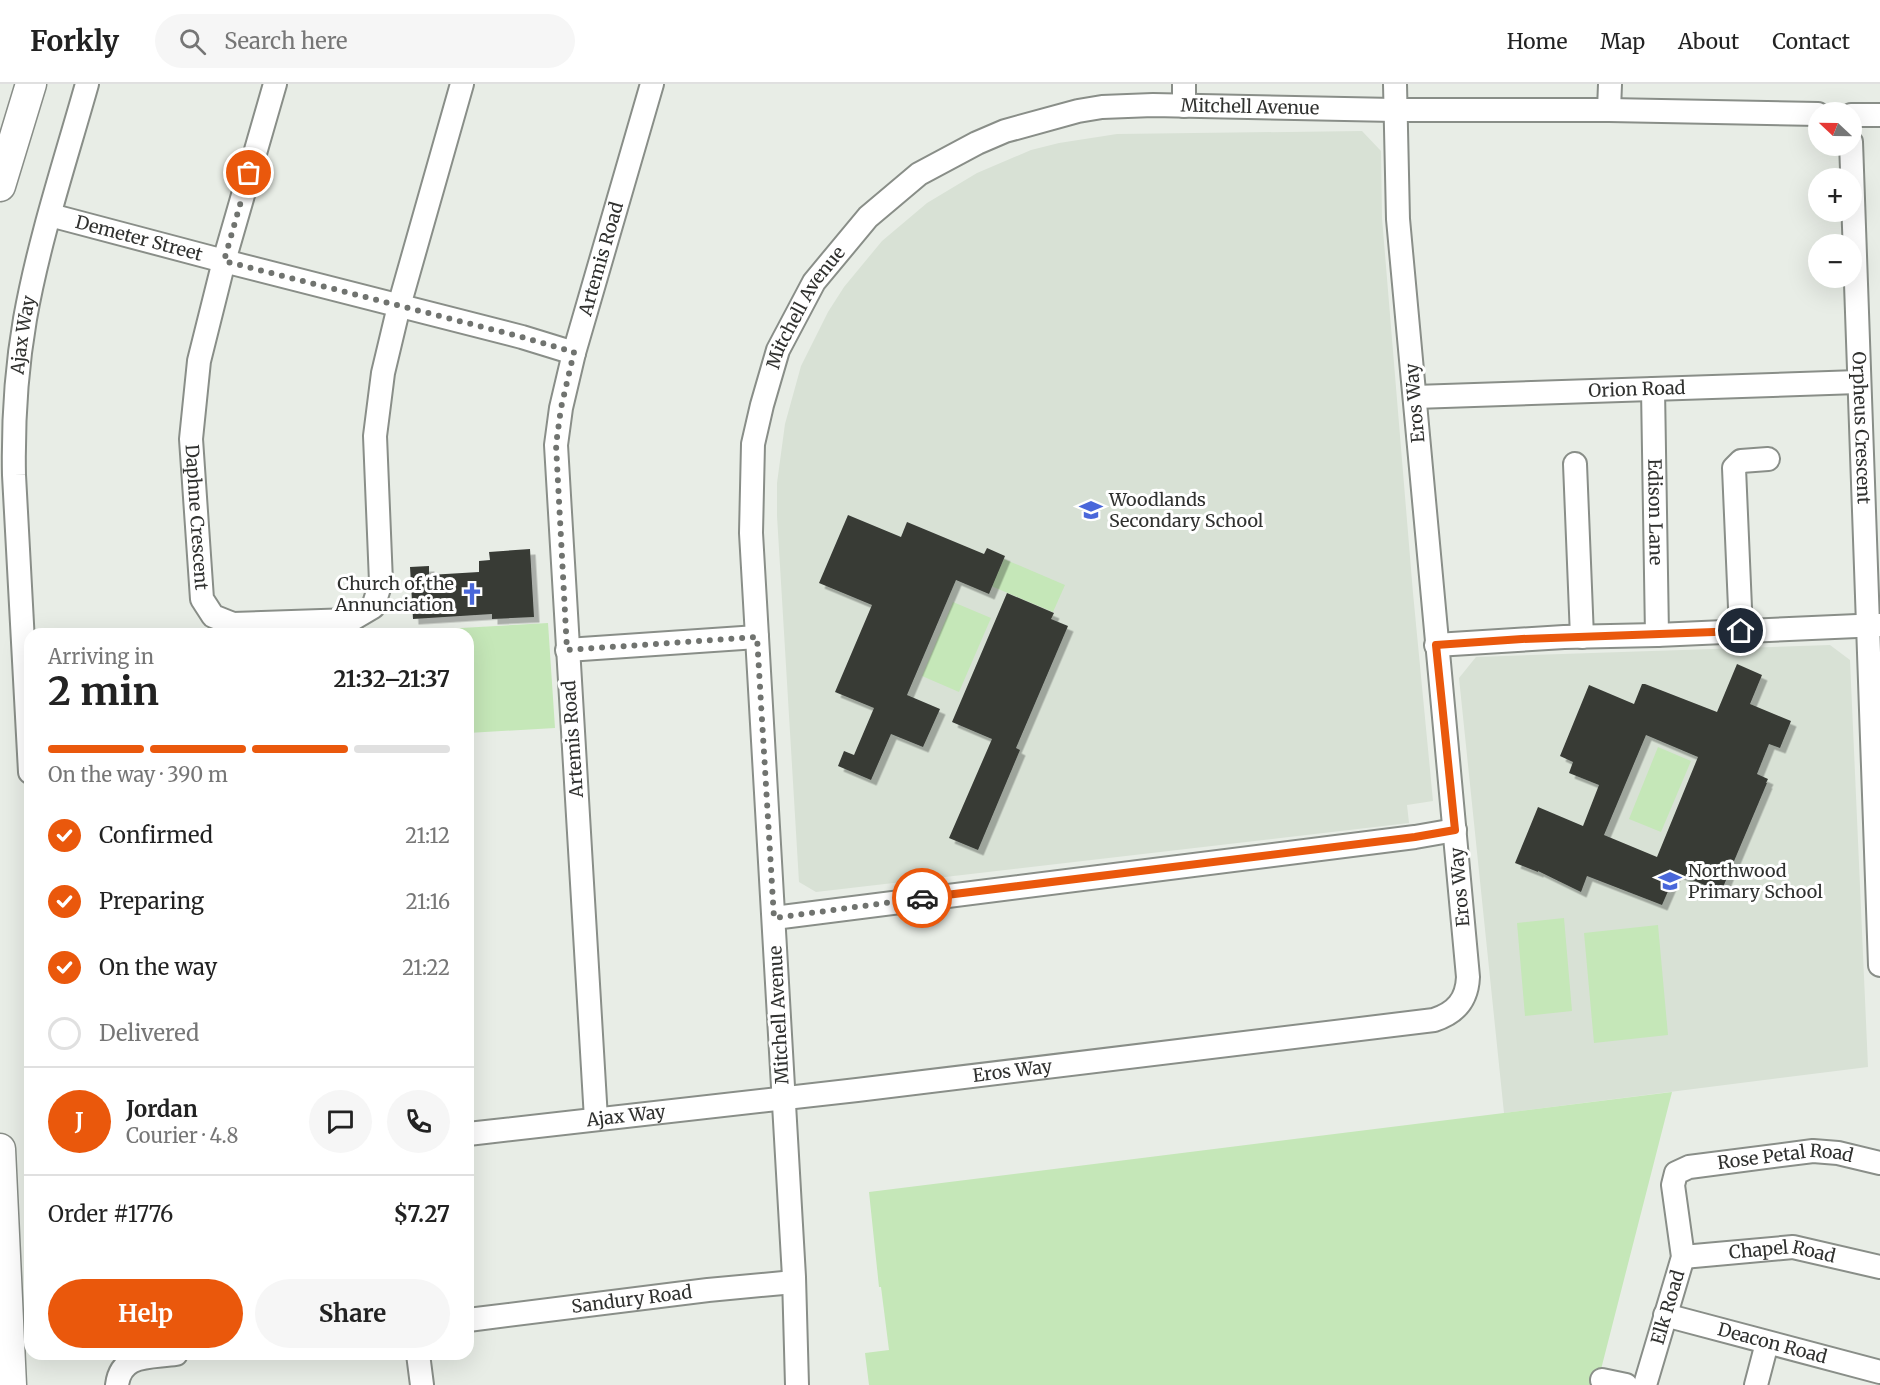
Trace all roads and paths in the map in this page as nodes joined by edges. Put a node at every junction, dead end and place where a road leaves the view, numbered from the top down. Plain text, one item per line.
1 (31, 84) edge
2 (87, 84) edge
3 (275, 84) edge
4 (462, 84) edge
5 (652, 84) edge
6 (1395, 84) edge
7 (1610, 84) edge
8 (1184, 95) edge
9 (1394, 110) junction
10 (1610, 110) junction
11 (1808, 114) edge
12 (1862, 115) edge
13 (1880, 115) edge
14 (1851, 156) edge
15 (0, 186) edge
16 (50, 215) junction
17 (224, 261) junction
18 (399, 306) junction
19 (574, 352) junction
20 (1858, 382) junction
21 (1653, 389) junction
22 (1415, 397) junction
23 (1768, 459) dead end
24 (1575, 464) dead end
25 (1874, 625) edge
26 (1741, 631) junction
27 (1657, 635) junction
28 (757, 637) junction
29 (1582, 637) junction
30 (1436, 645) junction
31 (567, 650) junction
32 (24, 661) edge
33 (1455, 830) junction
34 (774, 918) junction
35 (1880, 965) edge
36 (784, 1098) junction
37 (596, 1119) junction
38 (474, 1133) edge
39 (0, 1149) edge
40 (1879, 1158) edge
41 (1689, 1167) joint
42 (1683, 1257) junction
43 (1880, 1267) edge
44 (794, 1282) junction
45 (1665, 1315) junction
46 (474, 1319) edge
47 (1767, 1343) junction
48 (133, 1360) edge
49 (419, 1360) edge
50 (1871, 1375) edge
51 (1602, 1380) dead end
52 (11, 1385) edge
53 (117, 1385) edge
54 (422, 1385) edge
55 (798, 1385) edge
56 (1626, 1385) edge
57 (1645, 1385) edge
58 (1756, 1385) edge

1 - 15 main road
2 - 16 street, Ajax Way
3 - 17 street, Daphne Crescent
4 - 18 street, Daphne Crescent
5 - 19 street, Artemis Road
6 - 9 street, Eros Way
7 - 10 street
8 - 9 street, Mitchell Avenue
8 - 28 street, Mitchell Avenue
9 - 10 street, Mitchell Avenue
9 - 22 street, Eros Way
10 - 11 street, Mitchell Avenue
12 - 13 street
14 - 20 street, Orpheus Crescent
16 - 17 street, Demeter Street
16 - 32 street, Ajax Way
17 - 18 street, Demeter Street
17 - 18 street, Daphne Crescent
18 - 19 street, Demeter Street
19 - 31 street, Artemis Road
20 - 21 street, Orion Road
20 - 25 street, Orpheus Crescent
21 - 22 street, Orion Road
21 - 27 street, Edison Lane
22 - 30 street, Eros Way
23 - 26 street
24 - 29 street
25 - 26 street
25 - 35 street, Orpheus Crescent
26 - 27 street
27 - 29 street
28 - 31 street
28 - 34 street, Mitchell Avenue
29 - 30 street
30 - 33 street, Eros Way
31 - 37 street, Artemis Road
33 - 34 street
33 - 36 street, Eros Way
34 - 36 street, Mitchell Avenue
36 - 37 street, Ajax Way
36 - 44 street, Mitchell Avenue
37 - 38 street, Ajax Way
39 - 52 main road
40 - 41 street, Rose Petal Road
41 - 42 street, Elk Road
42 - 43 street, Chapel Road
42 - 45 street, Elk Road
44 - 46 street, Sandury Road
44 - 55 street, Mitchell Avenue
45 - 47 street, Deacon Road
45 - 57 street, Elk Road
47 - 50 street, Deacon Road
47 - 58 street
48 - 53 street
49 - 54 street
51 - 56 street

